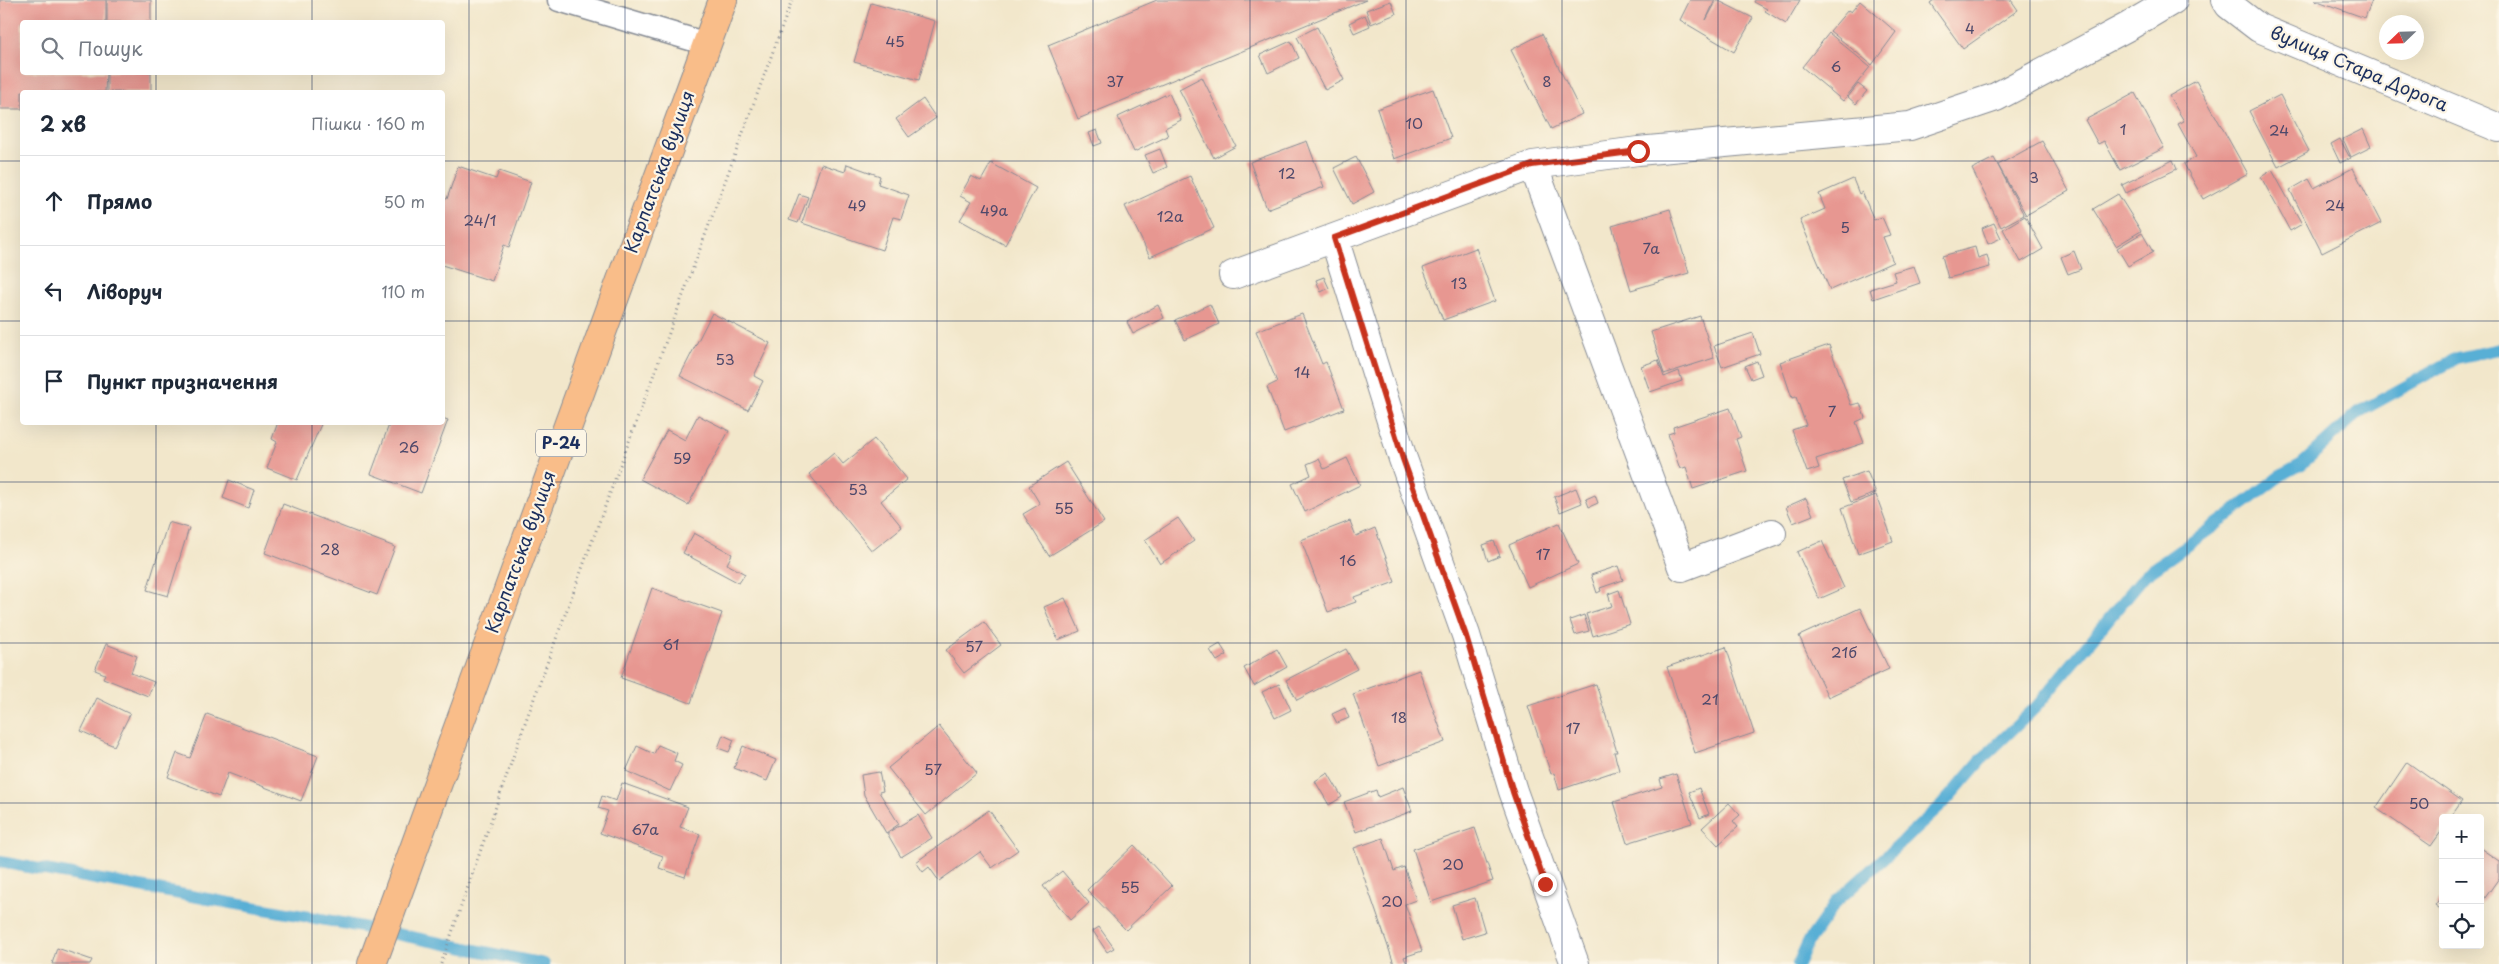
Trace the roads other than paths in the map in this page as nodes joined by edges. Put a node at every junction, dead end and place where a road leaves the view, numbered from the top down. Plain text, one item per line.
1 (559, 0) edge
2 (723, 0) edge
3 (2173, 0) edge
4 (2226, 0) edge
5 (707, 44) junction
6 (2499, 128) edge
7 (1532, 165) junction
8 (1334, 238) junction
9 (1233, 275) dead end
10 (1772, 533) dead end
11 (372, 964) edge
12 (1575, 964) edge

1 - 5 lane
2 - 5 main road, Карпатська вулиця / Р-24
3 - 7 street
4 - 6 street, вулиця Стара Дорога
5 - 11 main road, Карпатська вулиця / Р-24
7 - 8 street
7 - 10 street
8 - 9 street
8 - 12 street

